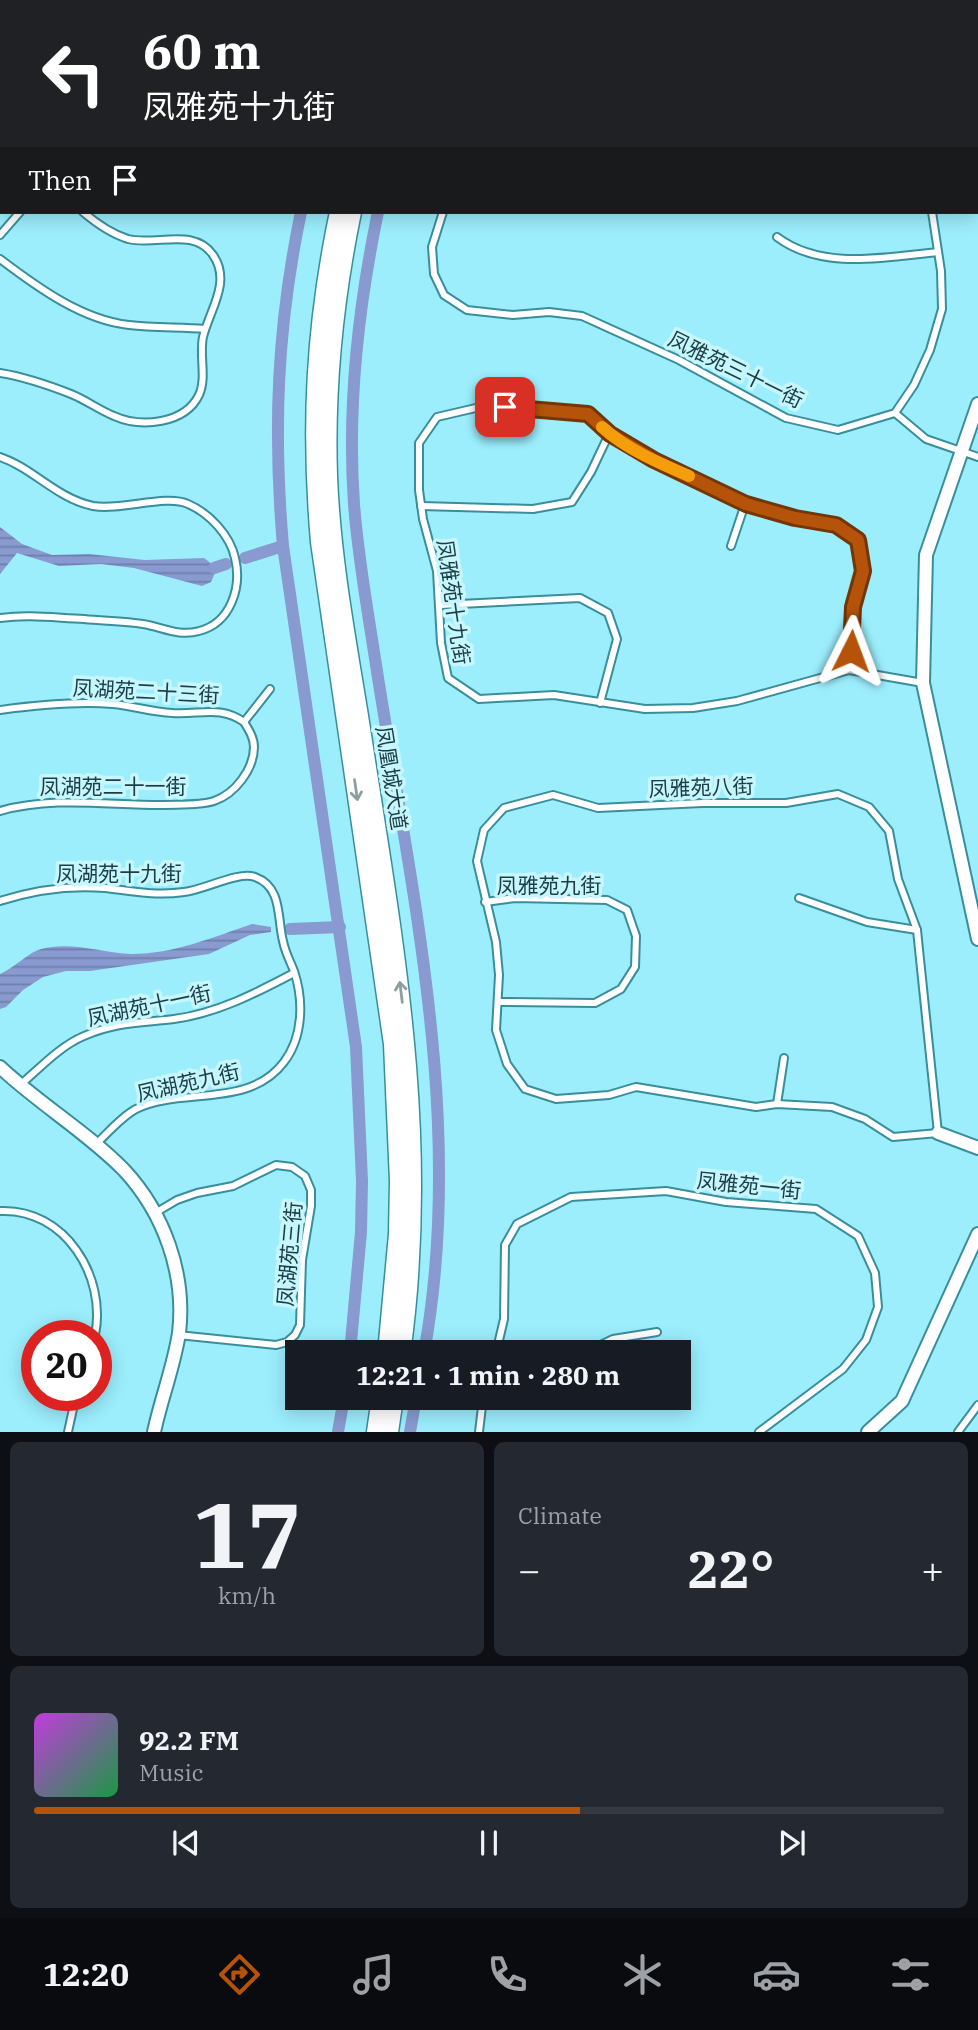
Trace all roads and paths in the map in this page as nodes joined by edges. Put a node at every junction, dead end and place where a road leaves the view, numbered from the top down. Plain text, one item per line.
1 (18, 214) edge
2 (86, 214) edge
3 (339, 214) edge
4 (352, 214) edge
5 (442, 214) edge
6 (932, 214) edge
7 (0, 235) edge
8 (777, 237) dead end
9 (938, 252) junction
10 (0, 259) edge
11 (205, 329) junction
12 (0, 373) edge
13 (978, 404) edge
14 (895, 413) junction
15 (610, 434) junction
16 (962, 452) junction
17 (0, 457) edge
18 (978, 457) edge
19 (746, 504) junction
20 (421, 506) junction
21 (731, 546) dead end
22 (440, 605) junction
23 (0, 618) edge
24 (849, 670) junction
25 (923, 682) junction
26 (270, 689) dead end
27 (600, 703) junction
28 (0, 710) edge
29 (244, 723) junction
30 (0, 811) edge
31 (799, 898) dead end
32 (0, 901) edge
33 (485, 902) junction
34 (917, 930) junction
35 (978, 939) edge
36 (294, 973) junction
37 (498, 1002) junction
38 (784, 1058) dead end
39 (0, 1067) edge
40 (20, 1086) junction
41 (777, 1104) junction
42 (938, 1133) junction
43 (95, 1145) junction
44 (978, 1148) edge
45 (0, 1211) edge
46 (155, 1213) junction
47 (978, 1234) edge
48 (97, 1320) edge
49 (657, 1332) dead end
50 (178, 1335) junction
51 (388, 1340) edge
52 (402, 1340) edge
53 (499, 1340) edge
54 (610, 1340) edge
55 (978, 1405) edge
56 (379, 1410) edge
57 (392, 1410) edge
58 (482, 1410) edge
59 (73, 1411) edge
60 (68, 1432) edge
61 (154, 1432) edge
62 (376, 1432) edge
63 (388, 1432) edge
64 (479, 1432) edge
65 (759, 1432) edge
66 (868, 1432) edge
67 (958, 1432) edge

1 - 7 lane
2 - 11 lane
3 -> 51 main road, 凤凰城大道
52 -> 4 main road, 凤凰城大道
5 - 14 lane, 凤雅苑三十一街
6 - 9 lane
8 - 9 lane
9 - 14 lane
10 - 11 lane
11 - 12 lane
13 - 16 street
14 - 16 lane
15 - 19 lane, 凤雅苑十九街
15 - 20 lane
15 - 20 lane, 凤雅苑十九街
16 - 18 lane
16 - 25 street
17 - 23 lane
19 - 21 lane
19 - 24 lane, 凤雅苑十九街
20 - 22 lane, 凤雅苑十九街
22 - 27 lane, 凤雅苑十九街
22 - 27 lane
24 - 25 lane
24 - 27 lane, 凤雅苑十九街
25 - 35 street
26 - 29 lane, 凤湖苑二十三街
28 - 29 lane, 凤湖苑二十三街
29 - 30 lane, 凤湖苑二十一街
31 - 34 lane
32 - 36 lane, 凤湖苑十九街
33 - 34 lane, 凤雅苑八街
33 - 37 lane, 凤雅苑九街
33 - 37 lane, 凤雅苑九街
34 - 42 lane, 凤雅苑八街
36 - 40 lane, 凤湖苑十一街
36 - 43 lane, 凤湖苑九街
37 - 41 lane, 凤雅苑九街
38 - 41 lane
39 - 40 street
40 - 43 street
41 - 42 lane, 凤雅苑九街
42 - 44 street
43 - 46 street
45 - 48 lane
46 - 50 street
46 - 50 lane, 凤湖苑三街
47 - 66 street
49 - 54 lane
50 - 61 street
53 - 65 lane, 凤雅苑一街
55 - 67 lane
56 - 62 main road
57 - 63 main road
58 - 64 lane
59 - 60 lane

